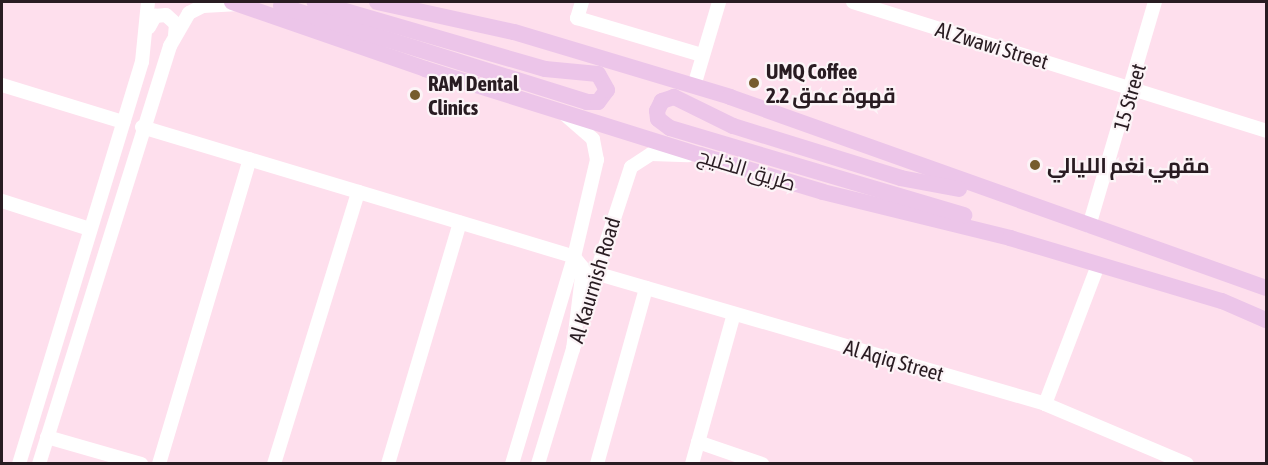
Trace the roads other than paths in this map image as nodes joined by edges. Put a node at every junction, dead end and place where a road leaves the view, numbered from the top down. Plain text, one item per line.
1 (148, 2) edge
2 (266, 2) edge
3 (315, 2) edge
4 (377, 2) edge
5 (582, 2) edge
6 (719, 2) edge
7 (853, 2) edge
8 (1155, 2) edge
9 (236, 3) edge
10 (147, 33) junction
11 (173, 40) junction
12 (702, 55) junction
13 (2, 85) edge
14 (694, 86) junction
15 (1132, 89) junction
16 (561, 112) junction
17 (123, 122) junction
18 (142, 127) junction
19 (1266, 131) edge
20 (700, 155) junction
21 (249, 159) junction
22 (358, 192) junction
23 (1010, 199) junction
24 (2, 201) edge
25 (460, 223) junction
26 (1089, 225) junction
27 (90, 229) junction
28 (1058, 253) junction
29 (574, 257) junction
30 (1098, 264) junction
31 (595, 273) junction
32 (1266, 286) edge
33 (646, 288) junction
34 (734, 314) junction
35 (1266, 320) edge
36 (573, 348) junction
37 (1045, 404) junction
38 (47, 437) junction
39 (698, 442) junction
40 (19, 464) edge
41 (39, 464) edge
42 (141, 464) edge
43 (159, 464) edge
44 (274, 464) edge
45 (388, 464) edge
46 (512, 464) edge
47 (538, 464) edge
48 (597, 464) edge
49 (692, 464) edge
50 (762, 464) edge
51 (1186, 464) edge

1 - 10 street
2 - 3 main road
4 - 14 main road
5 - 12 street
6 - 12 street
7 - 15 street, Al Zwawi Street
8 - 15 street, 15 Street
9 - 11 street
9 - 16 main road, طريق الخليج
10 - 11 street
10 - 17 street
11 - 18 street
12 - 14 street
13 - 17 street
14 - 23 main road
15 - 19 street, Al Zwawi Street
15 - 26 street, 15 Street
16 - 20 main road, طريق الخليج
16 - 29 street, Al Kaurnish Road
17 - 27 street
18 - 21 street
18 - 38 street
20 - 28 main road, طريق الخليج
20 - 31 street, Al Kaurnish Road
21 - 22 street
21 - 43 street
22 - 25 street
22 - 44 street
23 - 26 main road
23 - 28 main road
24 - 27 street
25 - 29 street
25 - 45 street
26 - 32 main road
27 - 40 street
28 - 30 main road, طريق الخليج
29 - 36 street
29 - 46 street, Al Kaurnish Road
30 - 35 main road, طريق الخليج
30 - 37 street
31 - 33 street, Al Aqiq Street
31 - 36 street, Al Kaurnish Road
33 - 34 street, Al Aqiq Street
33 - 48 street
34 - 37 street, Al Aqiq Street
34 - 39 street
36 - 47 street, Al Kaurnish Road
37 - 51 street, Al Aqiq Street
38 - 41 street
38 - 42 street
39 - 49 street
39 - 50 street

